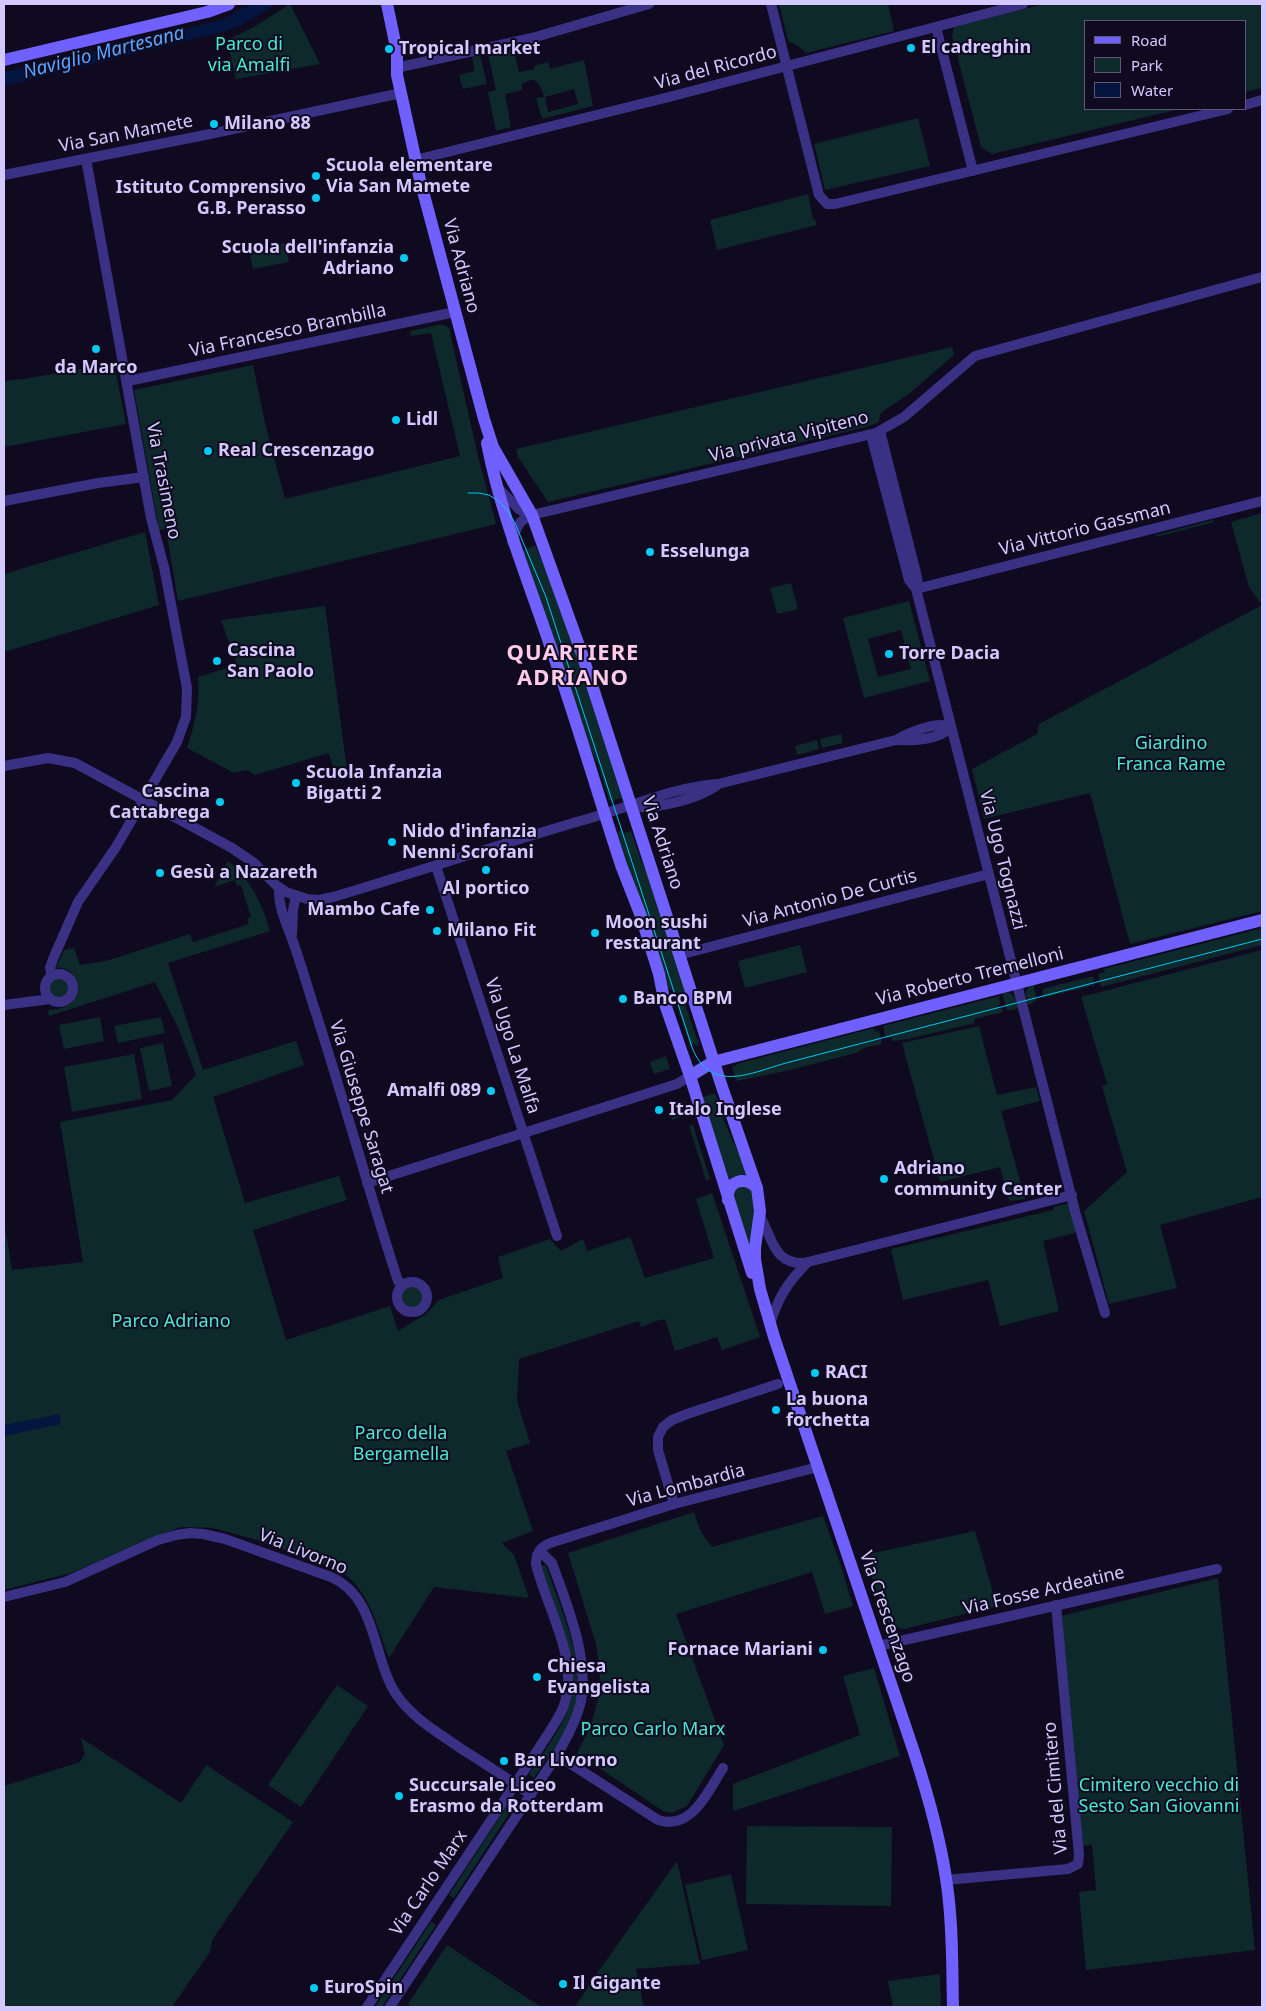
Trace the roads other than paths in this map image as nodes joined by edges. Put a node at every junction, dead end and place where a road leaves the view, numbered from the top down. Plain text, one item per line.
1 (229, 4) edge
2 (649, 4) edge
3 (771, 4) edge
4 (1024, 4) edge
5 (388, 5) edge
6 (936, 27) junction
7 (4, 60) edge
8 (787, 66) junction
9 (396, 68) junction
10 (400, 93) junction
11 (1262, 100) edge
12 (1246, 105) edge
13 (1224, 110) edge
14 (86, 159) junction
15 (415, 160) junction
16 (973, 171) junction
17 (4, 175) edge
18 (1262, 277) edge
19 (455, 312) junction
20 (128, 381) junction
21 (484, 419) junction
22 (876, 433) junction
23 (144, 477) junction
24 (497, 487) junction
25 (4, 501) edge
26 (1262, 501) edge
27 (532, 515) junction
28 (512, 542) junction
29 (916, 589) junction
30 (950, 727) junction
31 (4, 766) edge
32 (144, 800) junction
33 (631, 805) junction
34 (604, 814) junction
35 (436, 866) junction
36 (989, 874) junction
37 (279, 888) junction
38 (296, 896) junction
39 (1262, 920) edge
40 (292, 937) junction
41 (679, 955) junction
42 (52, 976) junction
43 (1017, 983) junction
44 (45, 989) junction
45 (50, 999) junction
46 (26, 1001) junction
47 (4, 1005) edge
48 (714, 1062) junction
49 (690, 1076) junction
50 (522, 1133) junction
51 (367, 1183) junction
52 (757, 1188) junction
53 (1072, 1195) junction
54 (728, 1202) junction
55 (760, 1217) junction
56 (556, 1236) dead end
57 (808, 1262) junction
58 (403, 1285) dead end
59 (760, 1289) junction
60 (1105, 1314) dead end
61 (770, 1324) junction
62 (778, 1384) dead end
63 (818, 1467) junction
64 (674, 1504) junction
65 (564, 1539) junction
66 (549, 1543) junction
67 (537, 1556) junction
68 (550, 1562) junction
69 (1217, 1569) dead end
70 (4, 1597) edge
71 (1056, 1605) junction
72 (878, 1646) junction
73 (557, 1755) junction
74 (723, 1768) dead end
75 (515, 1784) junction
76 (530, 1794) junction
77 (946, 1880) junction
78 (367, 2007) edge
79 (390, 2007) edge
80 (952, 2007) edge

1 - 7 street
2 - 9 street
3 - 8 street
4 - 6 street, Via del Ricordo
5 - 9 street, Via Adriano
6 - 8 street, Via del Ricordo
6 - 16 street
8 - 15 street, Via del Ricordo
8 - 16 street
9 - 10 street, Via Adriano
10 - 14 street, Via San Mamete
10 - 15 street, Via Adriano
11 - 12 street
13 - 16 street
14 - 17 street, Via San Mamete
14 - 20 street, Via Trasimeno
15 - 19 street, Via Adriano
18 - 22 street, Via privata Vipiteno
19 - 20 street, Via Francesco Brambilla
19 - 21 street, Via Adriano
20 - 23 street, Via Trasimeno
21 - 24 street, Via Adriano
21 - 27 street, Via Adriano
22 - 27 street, Via privata Vipiteno
22 - 29 street, Via Ugo Tognazzi
23 - 25 street
23 - 32 street, Via Trasimeno
24 - 27 street
24 - 28 street, Via Adriano
26 - 29 street, Via Vittorio Gassman
27 - 28 street
27 - 33 street, Via Adriano
28 - 34 street, Via Adriano
29 - 30 street, Via Ugo Tognazzi
30 - 33 street
30 - 36 street, Via Ugo Tognazzi
31 - 32 street
32 - 37 street
32 - 42 street, Via Trasimeno
33 - 34 street
33 - 41 street, Via Adriano
34 - 35 street
34 - 49 street, Via Adriano
35 - 38 street
35 - 50 street, Via Ugo La Malfa
36 - 41 street, Via Antonio De Curtis
36 - 43 street, Via Ugo Tognazzi
37 - 38 street
37 - 40 street, Via Giuseppe Saragat
38 - 40 street, Via Giuseppe Saragat
39 - 43 street, Via Roberto Tremelloni
40 - 51 street, Via Giuseppe Saragat
41 - 48 street, Via Adriano
42 - 44 street, Via Trasimeno
42 - 45 street
43 - 48 street, Via Roberto Tremelloni
43 - 53 street, Via Ugo Tognazzi
44 - 45 street
44 - 46 street
45 - 46 street
46 - 47 street
48 - 49 street, Via Roberto Tremelloni
48 - 52 street, Via Adriano
49 - 50 street
49 - 54 street, Via Adriano
50 - 51 street
50 - 56 street, Via Ugo La Malfa
51 - 58 street, Via Giuseppe Saragat
52 - 54 street
52 - 55 street, Via Adriano
53 - 57 street
53 - 60 street, Via Ugo Tognazzi
54 - 59 street, Via Adriano
55 - 57 street
55 - 59 street, Via Adriano
57 - 61 street
59 - 61 street, Via Adriano
61 - 63 street, Via Crescenzago
62 - 64 street
63 - 64 street, Via Lombardia
63 - 72 street, Via Crescenzago
64 - 65 street, Via Lombardia
65 - 66 street
65 - 68 street
66 - 67 street
66 - 68 street
67 - 68 street
67 - 75 street, Via Carlo Marx
68 - 73 street, Via Carlo Marx
69 - 71 street, Via Fosse Ardeatine
70 - 75 street, Via Livorno
71 - 72 street, Via Fosse Ardeatine
71 - 77 street, Via del Cimitero
72 - 77 street, Via Crescenzago
73 - 74 street
73 - 76 street, Via Carlo Marx
75 - 76 street, Via Livorno
75 - 78 street, Via Carlo Marx
76 - 79 street, Via Carlo Marx
77 - 80 street, Via Crescenzago

